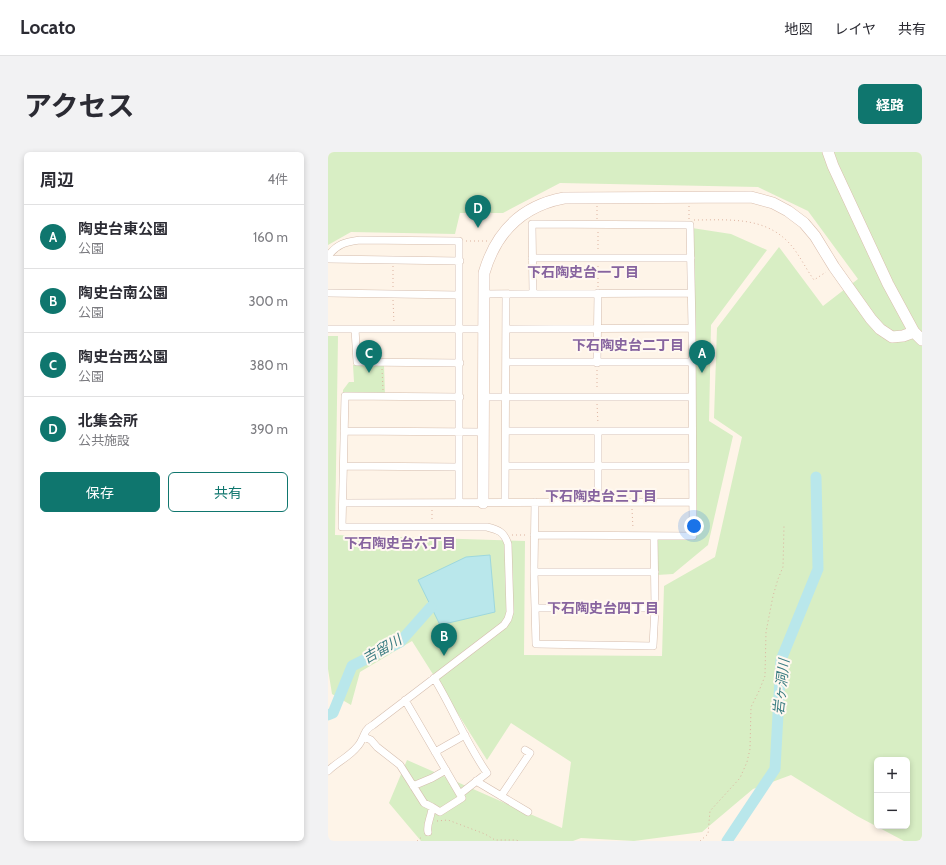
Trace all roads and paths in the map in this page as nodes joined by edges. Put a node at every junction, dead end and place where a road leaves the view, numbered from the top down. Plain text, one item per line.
1 (828, 152) edge
2 (597, 197) junction
3 (688, 198) junction
4 (598, 224) junction
5 (459, 241) junction
6 (496, 242) junction
7 (328, 257) edge
8 (532, 258) junction
9 (598, 258) junction
10 (690, 258) junction
11 (460, 261) junction
12 (834, 267) junction
13 (533, 293) junction
14 (598, 293) junction
15 (691, 293) junction
16 (328, 294) edge
17 (483, 294) junction
18 (506, 294) junction
19 (459, 295) junction
20 (598, 328) junction
21 (692, 328) junction
22 (328, 329) edge
23 (355, 329) junction
24 (460, 329) junction
25 (483, 329) junction
26 (506, 329) junction
27 (914, 332) junction
28 (922, 340) edge
29 (382, 362) junction
30 (507, 362) junction
31 (692, 362) junction
32 (460, 363) junction
33 (597, 363) junction
34 (460, 396) junction
35 (383, 397) junction
36 (483, 397) junction
37 (506, 397) junction
38 (692, 397) junction
39 (344, 431) junction
40 (506, 431) junction
41 (598, 431) junction
42 (692, 431) junction
43 (460, 432) junction
44 (483, 432) junction
45 (344, 466) junction
46 (506, 466) junction
47 (598, 466) junction
48 (692, 466) junction
49 (459, 467) junction
50 (506, 502) junction
51 (535, 502) junction
52 (598, 502) junction
53 (632, 502) junction
54 (692, 502) junction
55 (343, 503) junction
56 (432, 503) junction
57 (459, 503) junction
58 (483, 503) junction
59 (784, 526) dead end
60 (432, 527) junction
61 (505, 535) junction
62 (534, 535) junction
63 (633, 536) junction
64 (654, 536) junction
65 (534, 572) junction
66 (655, 572) junction
67 (536, 608) junction
68 (655, 608) junction
69 (434, 678) junction
70 (405, 700) junction
71 (465, 735) junction
72 (364, 737) junction
73 (525, 750) dead end
74 (435, 752) junction
75 (446, 770) junction
76 (328, 771) edge
77 (476, 781) junction
78 (413, 786) junction
79 (460, 794) junction
80 (501, 796) junction
81 (432, 808) junction
82 (528, 812) dead end
83 (428, 832) junction
84 (922, 840) edge
85 (417, 841) edge
86 (519, 841) edge
87 (700, 841) edge
88 (919, 841) edge

1 - 27 street
2 - 3 street
2 - 4 path
2 - 6 street
3 - 12 street
3 - 12 path
4 - 8 street
4 - 9 path
4 - 10 street
5 - 6 path
5 - 7 street
5 - 11 street
6 - 17 street
7 - 11 street
8 - 9 street
8 - 13 street
9 - 10 street
9 - 14 path
10 - 15 street
11 - 19 street
12 - 27 street
13 - 14 street
13 - 18 street
14 - 15 street
14 - 20 street
15 - 21 street
16 - 19 street
17 - 18 street
17 - 25 street
18 - 26 street
19 - 24 street
20 - 21 street
20 - 26 street
20 - 33 street
21 - 31 street
22 - 23 street
23 - 24 street
23 - 29 street
24 - 25 street
24 - 32 street
25 - 36 street
26 - 30 street
27 - 28 street
29 - 32 street
29 - 35 path
30 - 33 street
30 - 37 street
31 - 33 street
31 - 38 street
32 - 34 street
34 - 35 street
34 - 43 street
35 - 39 street
36 - 37 street
36 - 44 street
37 - 38 street
37 - 40 street
38 - 42 street
39 - 43 street
39 - 45 street
40 - 41 street
40 - 46 street
41 - 42 street
41 - 47 street
42 - 48 street
43 - 44 street
43 - 49 street
44 - 58 street
45 - 49 street
45 - 55 street
46 - 47 street
46 - 50 street
47 - 48 street
47 - 52 street
48 - 54 street
49 - 57 street
50 - 51 street
50 - 58 street
51 - 52 street
51 - 62 street
52 - 53 street
53 - 54 street
53 - 63 path
54 - 64 street
55 - 56 street
55 - 60 street
56 - 57 street
56 - 60 path
57 - 58 street
59 - 87 path
60 - 61 street
61 - 62 path
61 - 69 street
62 - 63 street
62 - 65 street
63 - 64 street
64 - 66 street
65 - 66 street
65 - 67 street
66 - 68 street
67 - 68 street
67 - 68 street
69 - 70 street
69 - 71 street
70 - 72 street
70 - 74 street
71 - 74 street
71 - 77 street
72 - 76 street
72 - 78 street
73 - 80 street
74 - 75 street
75 - 78 street
75 - 79 street
77 - 79 street
77 - 80 street
78 - 81 street
79 - 81 street
80 - 82 street
81 - 83 street
83 - 85 path
83 - 86 path
84 - 88 path

